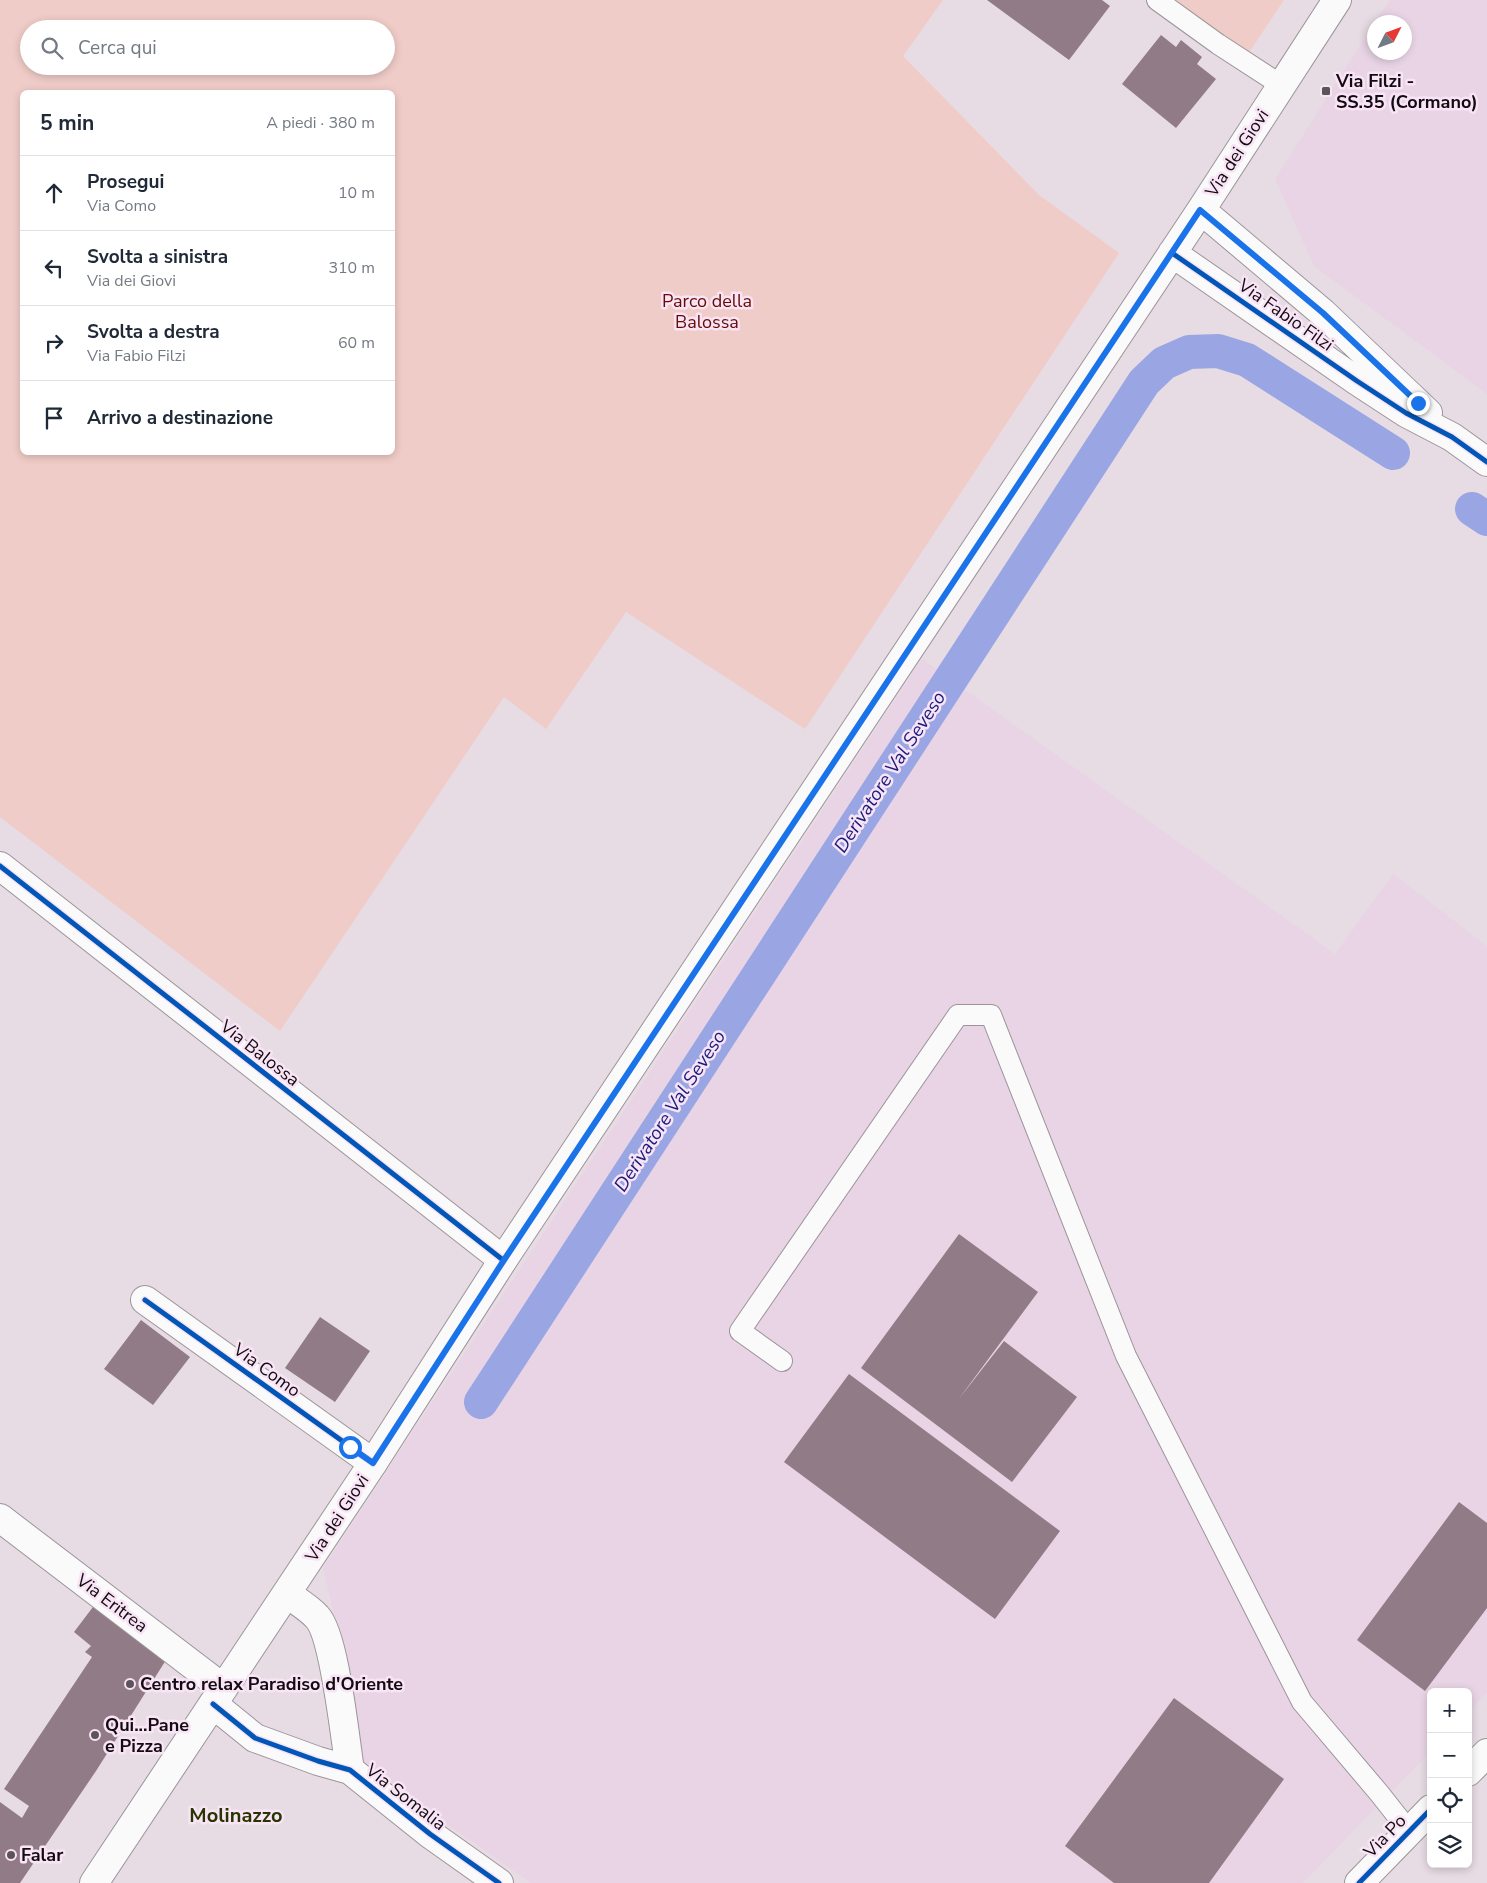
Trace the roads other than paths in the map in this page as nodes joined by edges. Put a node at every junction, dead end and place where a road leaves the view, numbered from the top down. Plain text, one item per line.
1 (1157, 0) edge
2 (1337, 0) edge
3 (1281, 86) junction
4 (1200, 210) junction
5 (1172, 253) junction
6 (1452, 437) junction
7 (1487, 462) edge
8 (0, 866) edge
9 (504, 1260) junction
10 (145, 1300) dead end
11 (782, 1361) dead end
12 (373, 1463) junction
13 (0, 1518) edge
14 (287, 1594) junction
15 (218, 1696) junction
16 (1487, 1753) edge
17 (1472, 1768) edge
18 (350, 1770) junction
19 (1427, 1813) edge
20 (1409, 1831) junction
21 (94, 1883) edge
22 (499, 1883) edge
23 (1359, 1883) edge

1 - 3 lane
2 - 3 street, Via dei Giovi
3 - 4 street, Via dei Giovi
4 - 5 street, Via dei Giovi
4 - 6 street, Via Fabio Filzi
5 - 6 street, Via Fabio Filzi
5 - 9 street, Via dei Giovi
6 - 7 street, Via Fabio Filzi
8 - 9 street, Via Balossa
9 - 12 street, Via dei Giovi
10 - 12 street, Via Como
11 - 20 lane
12 - 14 street, Via dei Giovi
13 - 15 street, Via Eritrea
14 - 15 street, Via dei Giovi
14 - 18 street, Via Somalia
15 - 18 street, Via Somalia
15 - 21 street, Via dei Giovi
16 - 17 street
18 - 22 street, Via Somalia
19 - 20 street, Via Po
20 - 23 street, Via Po

